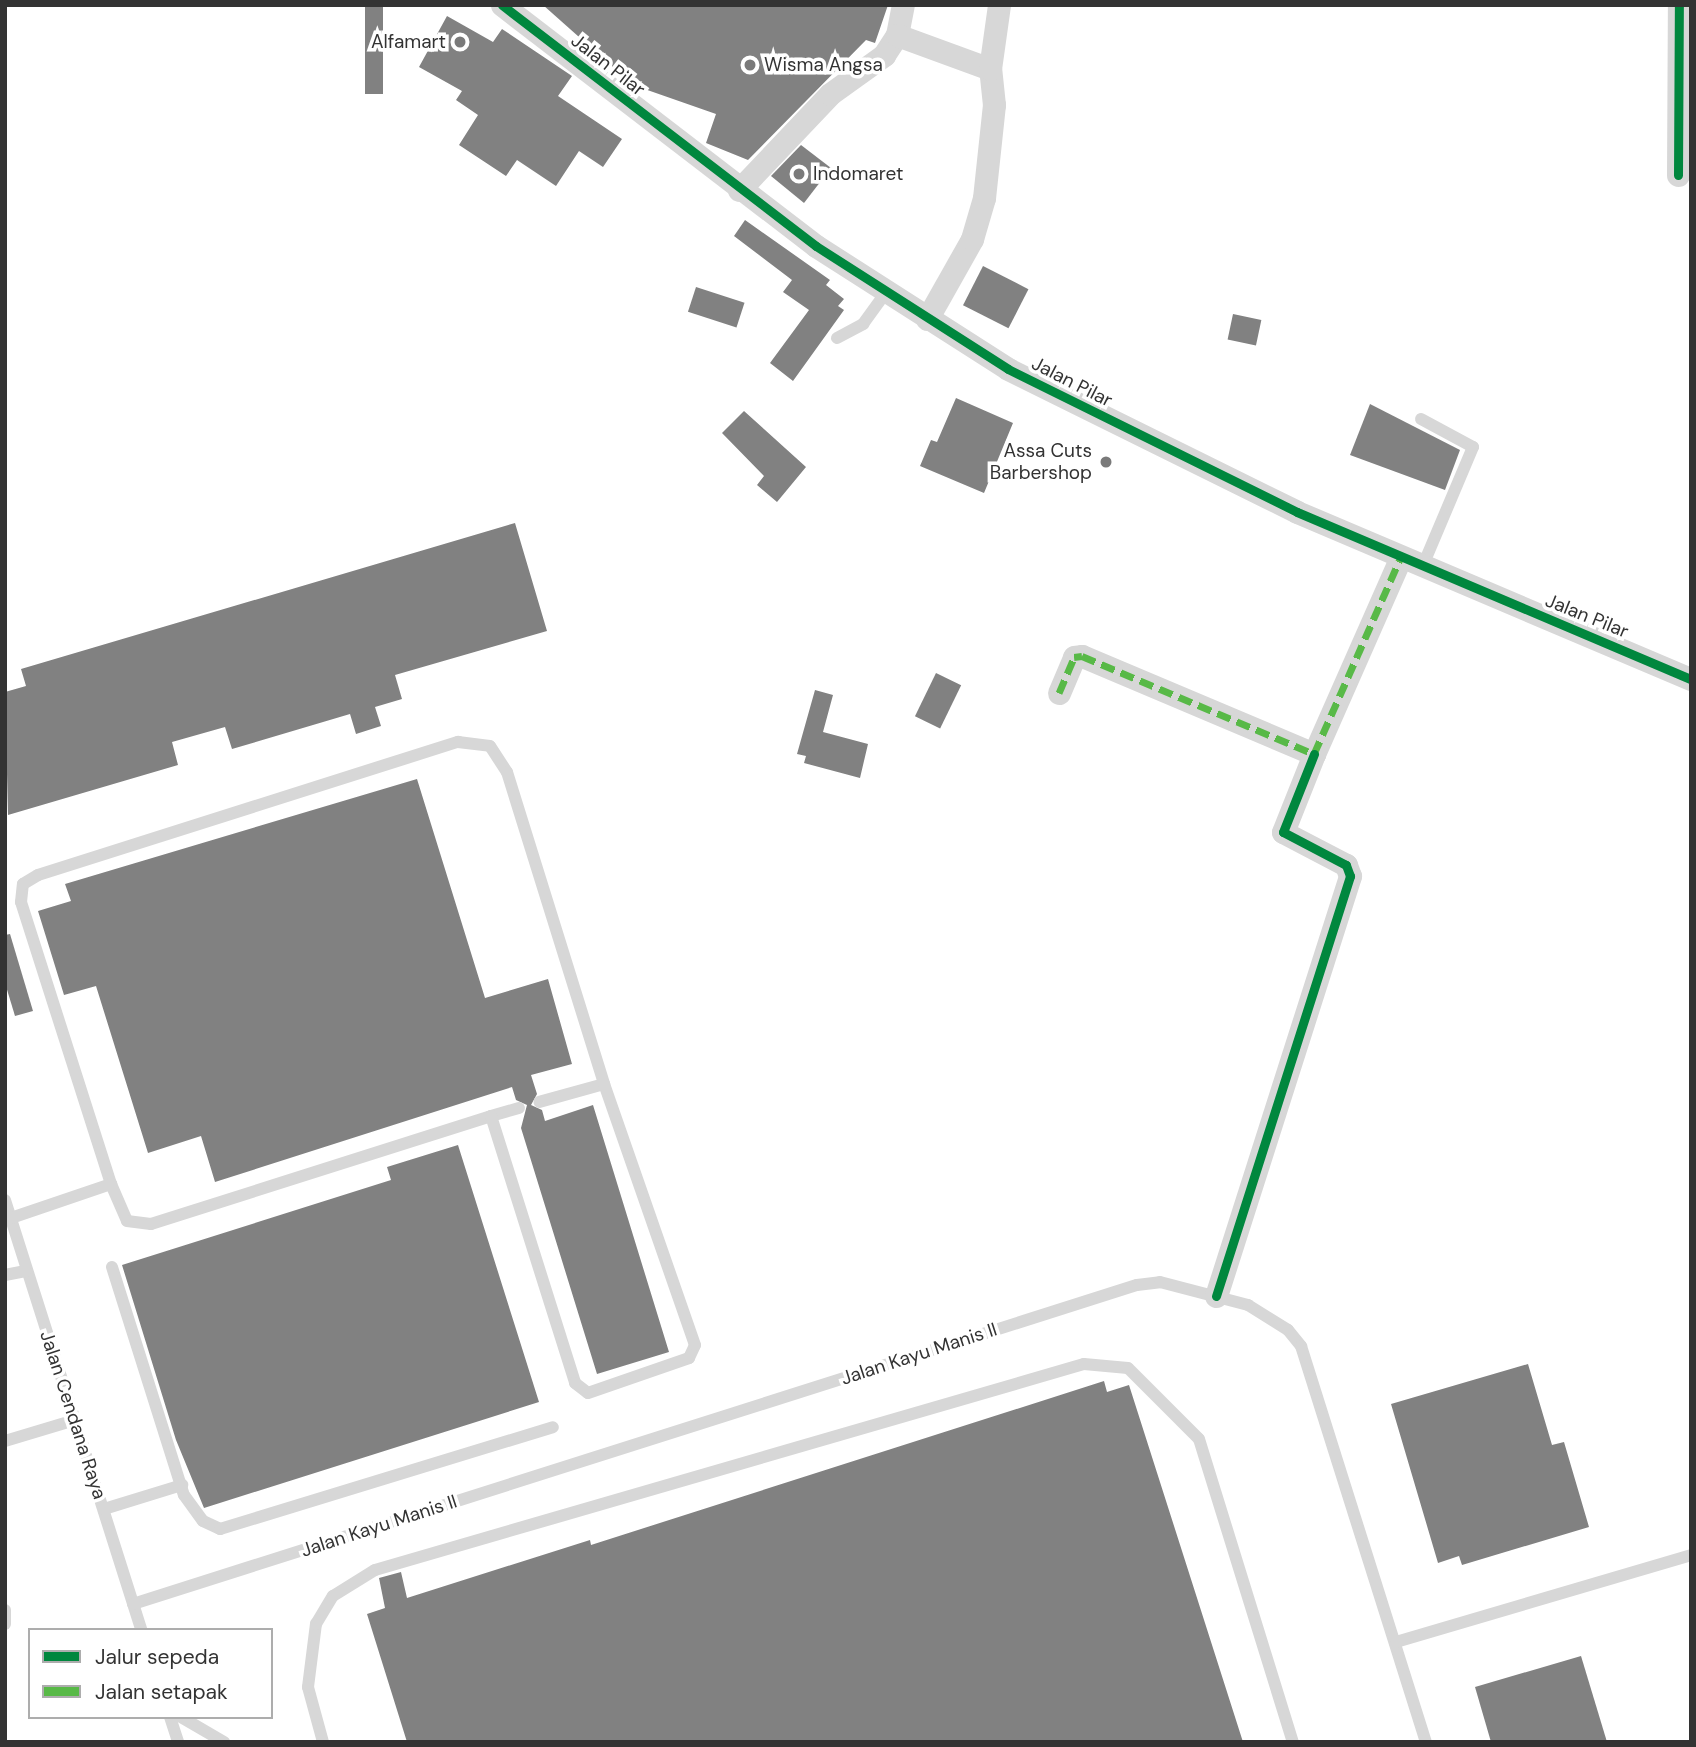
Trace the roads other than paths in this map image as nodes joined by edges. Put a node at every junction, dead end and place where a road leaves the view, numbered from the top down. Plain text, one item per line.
1 (502, 5) edge
2 (903, 5) edge
3 (999, 5) edge
4 (1679, 5) edge
5 (897, 35) junction
6 (990, 69) junction
7 (1678, 175) dead end
8 (739, 190) junction
9 (885, 294) junction
10 (927, 320) junction
11 (837, 338) dead end
12 (1421, 419) dead end
13 (1400, 559) junction
14 (1422, 568) junction
15 (1691, 679) edge
16 (1059, 693) dead end
17 (1314, 754) junction
18 (604, 1084) junction
19 (539, 1102) dead end
20 (519, 1108) dead end
21 (491, 1115) junction
22 (111, 1184) junction
23 (5, 1200) edge
24 (11, 1218) junction
25 (112, 1267) dead end
26 (26, 1271) junction
27 (5, 1275) edge
28 (1216, 1296) junction
29 (75, 1420) junction
30 (552, 1427) dead end
31 (5, 1441) edge
32 (182, 1485) junction
33 (104, 1509) junction
34 (1691, 1555) edge
35 (133, 1604) junction
36 (5, 1610) edge
37 (5, 1624) edge
38 (141, 1628) edge
39 (1396, 1642) junction
40 (171, 1719) edge
41 (184, 1719) edge
42 (178, 1742) edge
43 (224, 1742) edge
44 (323, 1742) edge
45 (1293, 1742) edge
46 (1426, 1742) edge

1 - 8 street, Jalan Pilar
2 - 5 street
3 - 6 street
4 - 7 street
5 - 6 street
5 - 8 street
6 - 10 street
8 - 9 street, Jalan Pilar
9 - 10 street, Jalan Pilar
9 - 11 lane
10 - 13 street, Jalan Pilar
12 - 14 lane
13 - 14 street, Jalan Pilar
13 - 17 street
14 - 15 street, Jalan Pilar
16 - 17 street
17 - 28 street
18 - 19 lane
18 - 21 lane
18 - 22 lane
20 - 21 lane
21 - 22 lane
22 - 24 lane
23 - 24 lane, Jalan Cendana Raya
24 - 26 lane, Jalan Cendana Raya
25 - 32 lane
26 - 27 lane
26 - 29 lane, Jalan Cendana Raya
28 - 35 lane, Jalan Kayu Manis II
28 - 39 lane, Jalan Kayu Manis II
29 - 31 lane
29 - 33 lane, Jalan Cendana Raya
30 - 32 lane
32 - 33 lane
33 - 35 lane, Jalan Cendana Raya
34 - 39 lane
35 - 38 lane, Jalan Cendana Raya
36 - 37 lane
39 - 46 lane, Jalan Kayu Manis II
40 - 42 lane
41 - 43 lane
44 - 45 lane

